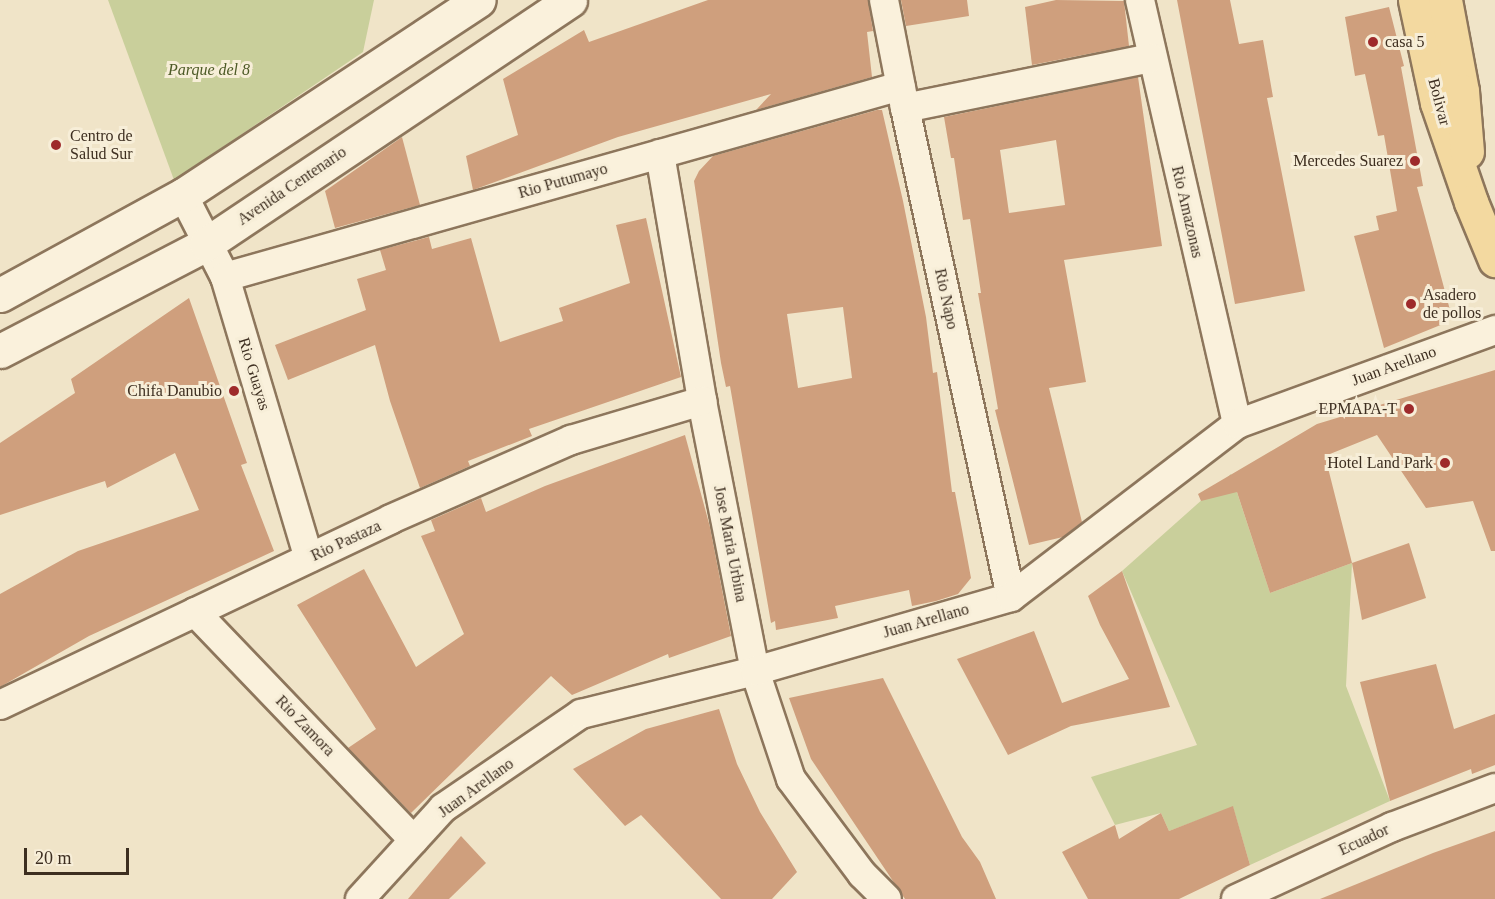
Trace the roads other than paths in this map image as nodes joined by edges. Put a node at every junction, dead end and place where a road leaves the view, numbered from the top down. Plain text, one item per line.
1 (479, 0) edge
2 (570, 0) edge
3 (884, 0) edge
4 (1140, 0) edge
5 (1415, 0) edge
6 (1445, 0) edge
7 (1151, 58) junction
8 (903, 97) junction
9 (660, 154) junction
10 (183, 195) junction
11 (1471, 202) junction
12 (206, 244) junction
13 (1495, 260) edge
14 (225, 277) junction
15 (0, 295) edge
16 (1495, 330) edge
17 (0, 351) edge
18 (702, 401) junction
19 (1237, 424) junction
20 (309, 558) junction
21 (1011, 597) junction
22 (195, 612) junction
23 (755, 671) junction
24 (0, 705) edge
25 (1495, 788) edge
26 (414, 840) junction
27 (360, 899) edge
28 (887, 899) edge
29 (1236, 899) edge

1 - 10 street
2 - 12 street, Avenida Centenario
3 - 8 street, Rio Napo
4 - 7 street, Rio Amazonas
5 - 11 main road, Bolivar
6 - 11 main road, Bolivar
7 - 8 street, Rio Putumayo
7 - 19 street, Rio Amazonas
8 - 9 street, Rio Putumayo
8 - 21 street, Rio Napo
9 - 14 street, Rio Putumayo
9 - 18 street, Jose Maria Urbina
10 - 12 street, Rio Guayas
10 - 15 street
11 - 13 main road, Bolivar
12 - 14 street, Rio Guayas
12 - 17 street, Avenida Centenario
14 - 20 street, Rio Guayas
16 - 19 street, Juan Arellano
18 - 20 street, Rio Pastaza
18 - 23 street, Jose Maria Urbina
19 - 21 street, Juan Arellano
20 - 22 street, Rio Pastaza
21 - 23 street, Juan Arellano
22 - 24 street, Rio Pastaza
22 - 26 street, Rio Zamora
23 - 26 street, Juan Arellano
23 - 28 street, Jose Maria Urbina
25 - 29 street, Ecuador
26 - 27 street, Juan Arellano

